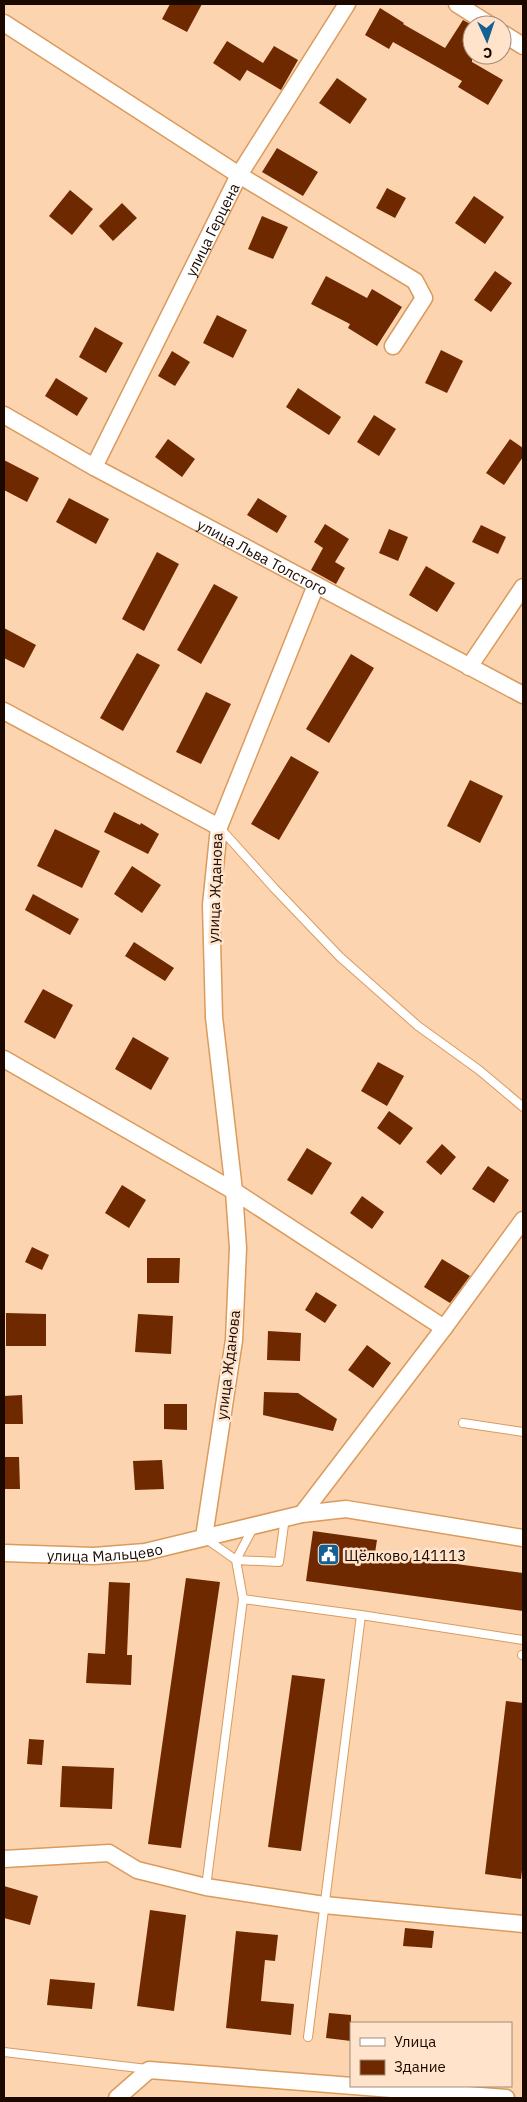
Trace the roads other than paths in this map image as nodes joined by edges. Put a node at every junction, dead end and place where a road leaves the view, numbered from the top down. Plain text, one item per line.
1 (347, 4) edge
2 (458, 4) edge
3 (475, 15) edge
4 (4, 23) edge
5 (512, 39) edge
6 (523, 46) edge
7 (239, 175) junction
8 (393, 346) dead end
9 (4, 415) edge
10 (94, 466) junction
11 (316, 585) junction
12 (523, 587) edge
13 (469, 667) junction
14 (523, 695) edge
15 (4, 711) edge
16 (219, 827) junction
17 (4, 1059) edge
18 (523, 1107) edge
19 (234, 1191) junction
20 (523, 1220) edge
21 (444, 1328) junction
22 (464, 1423) dead end
23 (523, 1432) edge
24 (302, 1514) junction
25 (286, 1517) junction
26 (256, 1524) junction
27 (204, 1537) junction
28 (523, 1538) edge
29 (4, 1553) edge
30 (236, 1560) junction
31 (243, 1599) junction
32 (362, 1615) junction
33 (523, 1640) edge
34 (4, 1859) edge
35 (206, 1887) junction
36 (324, 1905) junction
37 (523, 1924) edge
38 (308, 2036) dead end
39 (4, 2052) edge
40 (149, 2070) junction
41 (350, 2086) edge
42 (366, 2087) edge
43 (130, 2093) edge
44 (117, 2098) edge
45 (506, 2098) edge

1 - 7 street, улица Герцена
2 - 3 street
4 - 7 street
5 - 6 street
7 - 8 street
7 - 10 street, улица Герцена
9 - 10 street, улица Льва Толстого
10 - 11 street, улица Льва Толстого
11 - 13 street, улица Льва Толстого
11 - 16 street
12 - 13 street
13 - 14 street, улица Льва Толстого
15 - 16 street, улица Жданова
16 - 18 lane
16 - 19 street, улица Жданова
17 - 19 street
19 - 21 street
19 - 27 street, улица Жданова
20 - 21 street
21 - 24 street
22 - 23 lane
24 - 25 street, улица Мальцево
24 - 28 street, улица Мальцево
25 - 26 street, улица Мальцево
25 - 30 lane
26 - 27 street, улица Мальцево
26 - 30 lane
27 - 29 street, улица Мальцево
27 - 30 lane
30 - 31 lane
31 - 32 lane
31 - 35 lane
32 - 33 lane
32 - 36 lane
34 - 35 street
35 - 36 street
36 - 37 street
36 - 38 lane
39 - 40 lane
40 - 41 street
40 - 43 street
42 - 45 street
43 - 44 street

